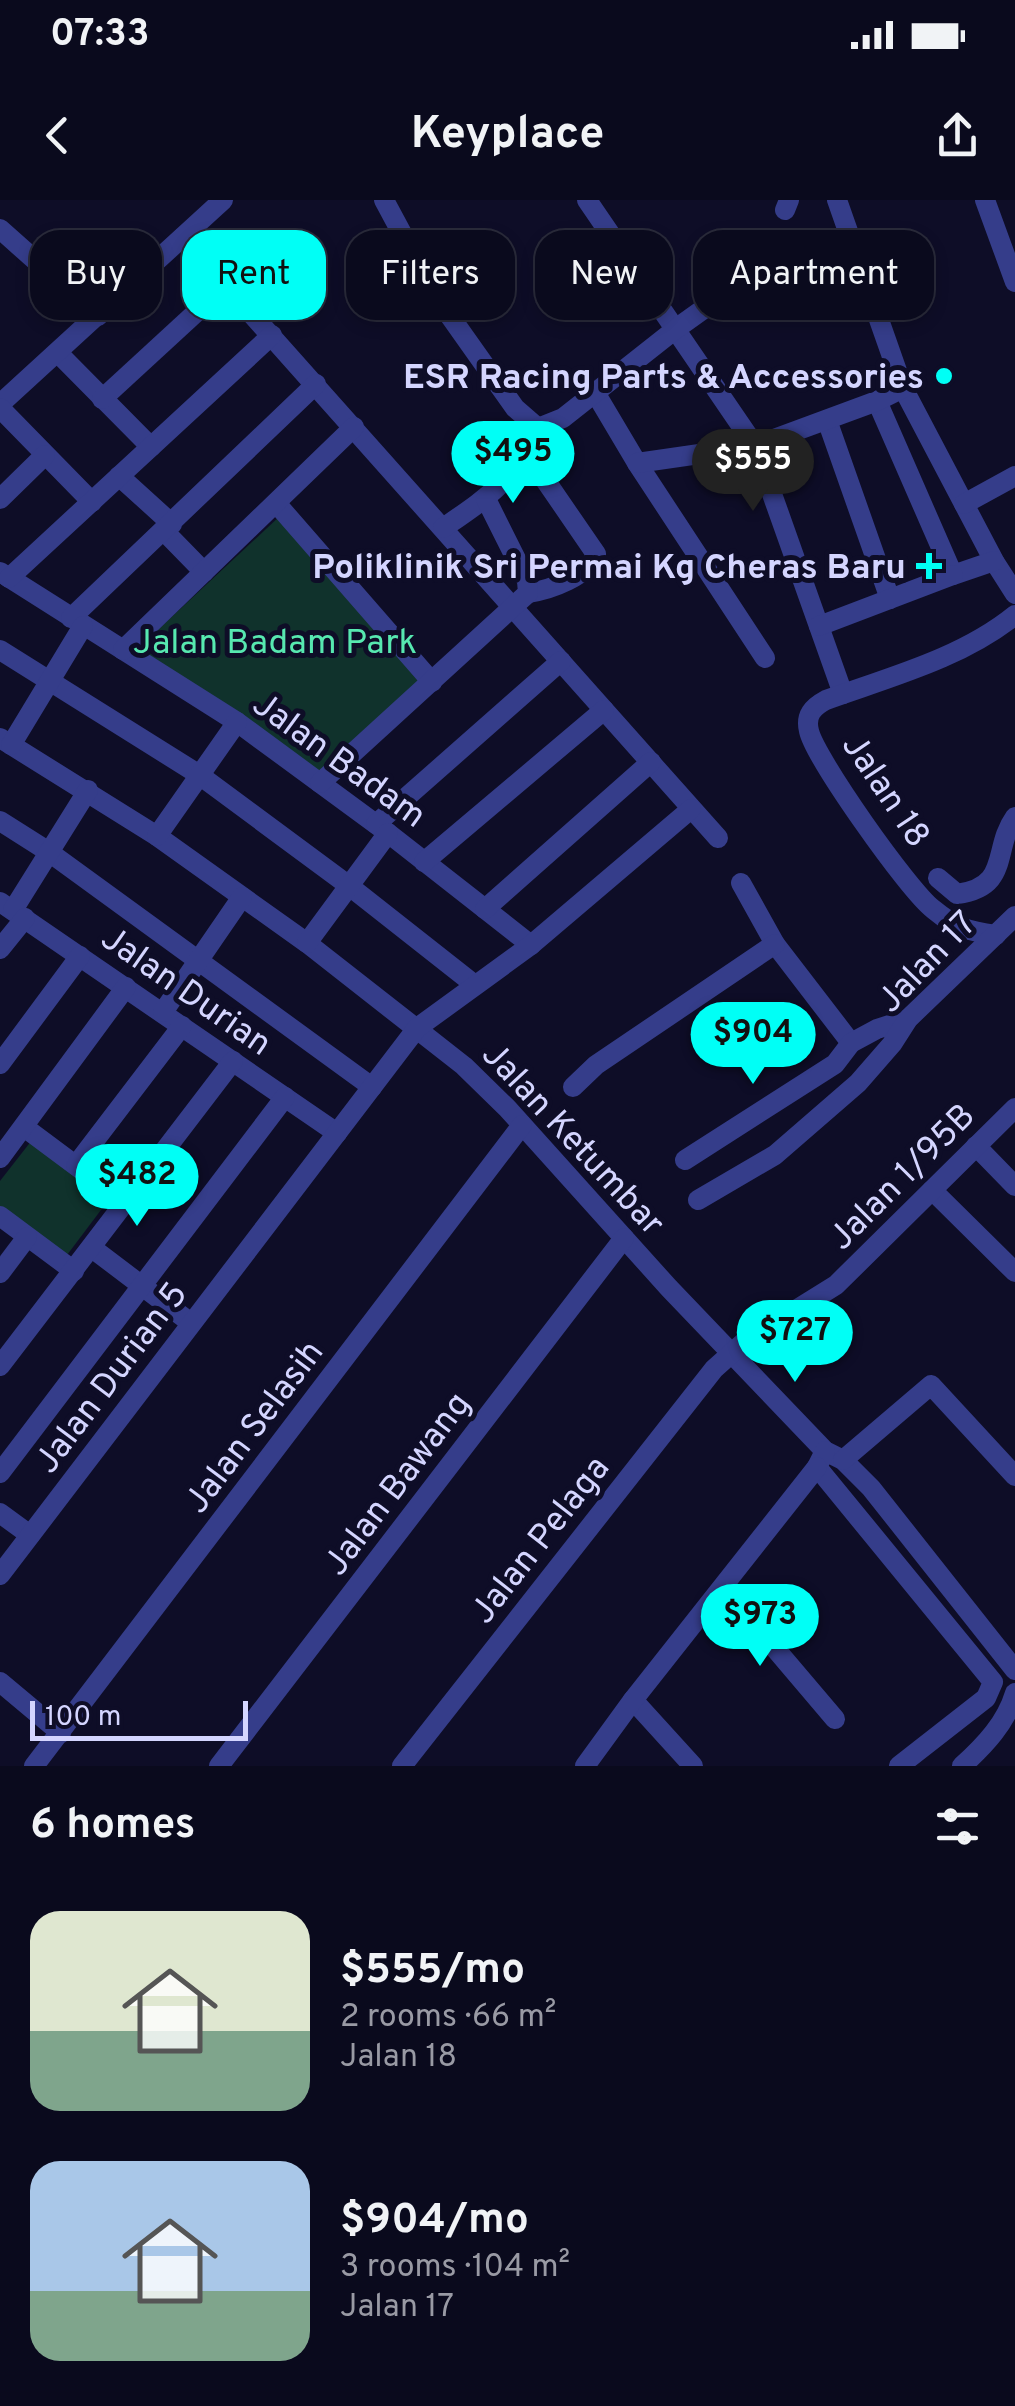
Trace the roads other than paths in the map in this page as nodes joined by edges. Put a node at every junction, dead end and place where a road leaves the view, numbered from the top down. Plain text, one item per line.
1 (223, 200) edge
2 (384, 200) edge
3 (587, 200) edge
4 (837, 200) edge
5 (988, 201) edge
6 (0, 228) edge
7 (191, 230) edge
8 (182, 238) edge
9 (30, 255) edge
10 (162, 257) edge
11 (1015, 282) edge
12 (693, 316) edge
13 (94, 320) edge
14 (188, 320) edge
15 (259, 320) edge
16 (677, 328) junction
17 (272, 335) junction
18 (58, 354) junction
19 (316, 384) junction
20 (903, 388) junction
21 (596, 394) junction
22 (102, 400) junction
23 (877, 401) junction
24 (0, 406) edge
25 (826, 420) junction
26 (354, 428) junction
27 (532, 443) junction
28 (755, 446) junction
29 (151, 447) junction
30 (45, 456) junction
31 (637, 463) junction
32 (119, 476) junction
33 (1015, 476) edge
34 (0, 499) edge
35 (486, 499) junction
36 (92, 502) junction
37 (276, 503) junction
38 (964, 504) junction
39 (168, 528) junction
40 (444, 528) junction
41 (994, 561) junction
42 (204, 572) junction
43 (5, 575) edge
44 (953, 575) junction
45 (1015, 594) edge
46 (890, 598) junction
47 (521, 601) junction
48 (1015, 615) edge
49 (77, 622) junction
50 (819, 626) junction
51 (0, 650) edge
52 (123, 650) junction
53 (764, 658) dead end
54 (561, 661) junction
55 (49, 680) junction
56 (432, 682) junction
57 (843, 694) junction
58 (604, 710) junction
59 (237, 722) junction
60 (5, 741) edge
61 (650, 762) junction
62 (198, 774) junction
63 (320, 783) junction
64 (88, 790) junction
65 (692, 808) junction
66 (1015, 817) edge
67 (0, 821) edge
68 (382, 829) junction
69 (157, 836) junction
70 (718, 838) dead end
71 (49, 852) junction
72 (424, 862) junction
73 (938, 878) dead end
74 (742, 883) dead end
75 (348, 885) junction
76 (242, 898) junction
77 (485, 909) junction
78 (12, 910) edge
79 (1015, 916) edge
80 (996, 935) junction
81 (306, 943) junction
82 (776, 944) junction
83 (531, 945) junction
84 (0, 949) edge
85 (80, 956) junction
86 (199, 960) junction
87 (475, 985) junction
88 (126, 987) junction
89 (162, 1012) junction
90 (908, 1019) junction
91 (182, 1026) junction
92 (417, 1028) junction
93 (851, 1043) junction
94 (233, 1061) junction
95 (0, 1064) edge
96 (372, 1087) junction
97 (573, 1087) dead end
98 (286, 1097) junction
99 (1015, 1108) edge
100 (522, 1125) junction
101 (24, 1127) junction
102 (337, 1133) junction
103 (976, 1146) junction
104 (0, 1158) edge
105 (685, 1160) dead end
106 (76, 1165) junction
107 (1015, 1186) edge
108 (932, 1190) junction
109 (698, 1200) dead end
110 (126, 1203) junction
111 (0, 1216) edge
112 (27, 1237) junction
113 (624, 1238) junction
114 (92, 1248) junction
115 (74, 1272) junction
116 (1015, 1272) edge
117 (0, 1273) edge
118 (143, 1287) junction
119 (192, 1323) junction
120 (730, 1353) junction
121 (0, 1366) edge
122 (828, 1459) junction
123 (0, 1473) edge
124 (1015, 1476) edge
125 (0, 1513) edge
126 (30, 1535) junction
127 (0, 1575) edge
128 (723, 1587) junction
129 (1015, 1670) edge
130 (0, 1682) edge
131 (1015, 1693) edge
132 (633, 1700) junction
133 (835, 1719) dead end
134 (61, 1732) junction
135 (34, 1766) edge
136 (220, 1766) edge
137 (402, 1766) edge
138 (586, 1766) edge
139 (694, 1766) edge
140 (899, 1766) edge
141 (962, 1766) edge

1 - 7 street
2 - 27 street
3 - 16 street, Jalan 18
4 - 20 street
5 - 11 street
6 - 9 street
8 - 10 street
12 - 16 street
13 - 18 street
14 - 22 street
15 - 17 street
16 - 21 street
16 - 28 street, Jalan 18
17 - 19 street
17 - 29 street
18 - 22 street
18 - 24 street
19 - 26 street
19 - 39 street
20 - 23 street
20 - 38 street
21 - 27 street
21 - 31 street
22 - 29 street
23 - 25 street
23 - 44 street
24 - 30 street
25 - 28 street
25 - 46 street
26 - 37 street
26 - 40 street
27 - 35 street
27 - 47 street
28 - 31 street
28 - 50 street, Jalan 18
29 - 32 street
30 - 34 street
30 - 36 street
31 - 53 street
32 - 36 street
32 - 39 street
33 - 38 street
35 - 40 street
35 - 47 street
36 - 43 street
37 - 42 street
37 - 56 street
38 - 41 street
39 - 42 street
39 - 49 street
40 - 47 street
41 - 44 street
41 - 45 street
42 - 52 street
43 - 49 street, Jalan Badam
44 - 46 street
46 - 50 street
47 - 54 street
47 - 56 street
48 - 57 street
49 - 52 street, Jalan Badam
49 - 55 street
50 - 57 street, Jalan 18
51 - 55 street
52 - 59 street, Jalan Badam
54 - 58 street
54 - 68 street
55 - 60 street
55 - 62 street
56 - 63 street
57 - 80 street, Jalan 18
58 - 61 street
58 - 72 street
59 - 62 street
59 - 63 street, Jalan Badam
60 - 64 street, Jalan Ketumbar
61 - 65 street
61 - 77 street
62 - 69 street
62 - 75 street
63 - 68 street, Jalan Badam
64 - 69 street, Jalan Ketumbar
64 - 71 street
65 - 70 street
65 - 83 street, Jalan Durian 5
66 - 73 street
67 - 71 street
68 - 72 street, Jalan Badam
68 - 75 street
69 - 76 street, Jalan Ketumbar
71 - 78 street
71 - 86 street
72 - 77 street, Jalan Badam
74 - 82 street
75 - 81 street
75 - 87 street
76 - 81 street, Jalan Ketumbar
76 - 86 street
77 - 83 street, Jalan Badam
78 - 84 street
78 - 85 street, Jalan Durian
79 - 80 street, Jalan 17
80 - 90 street, Jalan 17
81 - 92 street, Jalan Ketumbar
82 - 93 street
82 - 97 street
83 - 87 street, Jalan Durian 5
85 - 88 street, Jalan Durian
85 - 95 street
86 - 89 street
86 - 96 street
87 - 92 street, Jalan Durian 5
88 - 89 street, Jalan Durian
88 - 101 street
89 - 91 street, Jalan Durian
90 - 93 street
90 - 109 street, Jalan 17
91 - 94 street, Jalan Durian
91 - 106 street
92 - 96 street, Jalan Durian 5
92 - 100 street, Jalan Ketumbar
93 - 105 street
94 - 98 street, Jalan Durian
94 - 110 street
96 - 102 street, Jalan Durian 5
98 - 102 street, Jalan Durian
98 - 118 street
99 - 103 street, Jalan 1/95B
100 - 113 street, Jalan Ketumbar
100 - 134 street, Jalan Selasih
101 - 104 street
101 - 106 street
102 - 119 street, Jalan Durian 5
103 - 107 street
103 - 108 street, Jalan 1/95B
106 - 110 street
108 - 116 street
108 - 120 street, Jalan 1/95B
110 - 114 street
111 - 112 street
112 - 115 street
112 - 117 street
113 - 120 street, Jalan Ketumbar
113 - 136 street, Jalan Bawang
114 - 115 street
114 - 118 street
115 - 121 street
118 - 119 street
118 - 123 street
119 - 126 street, Jalan Durian 5
120 - 122 street, Jalan Ketumbar
120 - 137 street, Jalan Pelaga
122 - 124 street
122 - 128 street
122 - 129 street
122 - 140 street, Jalan Ketumbar
125 - 126 street
126 - 127 street, Jalan Durian 5
128 - 132 street
128 - 133 street
130 - 134 street
131 - 141 street
132 - 138 street
132 - 139 street
134 - 135 street, Jalan Selasih

